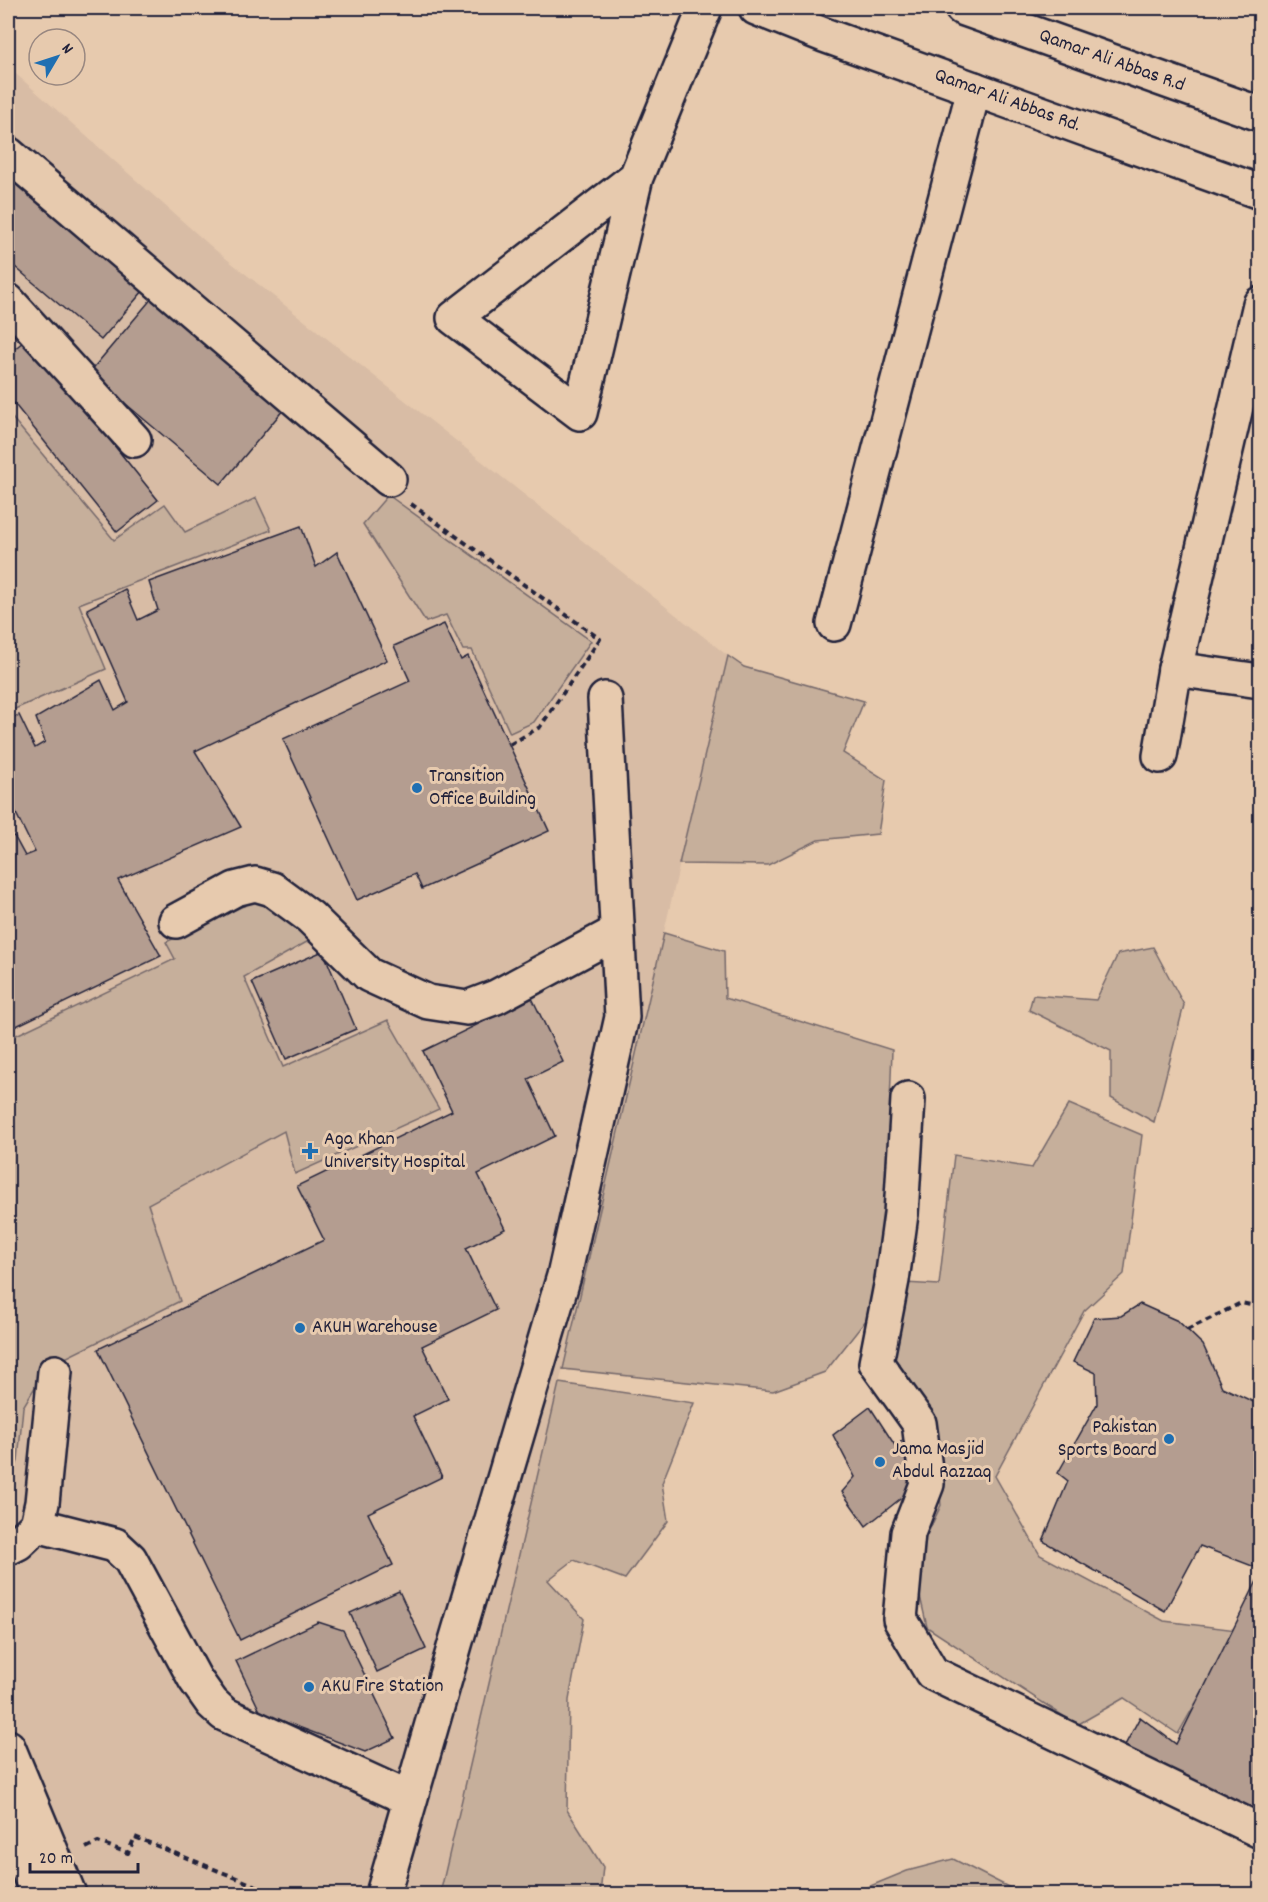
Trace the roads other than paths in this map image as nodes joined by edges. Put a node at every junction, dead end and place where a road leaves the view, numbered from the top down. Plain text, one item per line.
1 (705, 8) edge
2 (756, 8) edge
3 (962, 8) edge
4 (826, 21) edge
5 (974, 89) junction
6 (1260, 114) edge
7 (8, 154) edge
8 (636, 177) junction
9 (1260, 192) edge
10 (8, 301) edge
11 (1260, 304) edge
12 (1253, 372) edge
13 (134, 440) dead end
14 (389, 479) road end
15 (834, 624) dead end
16 (1175, 669) junction
17 (1260, 681) edge
18 (605, 699) dead end
19 (1160, 756) dead end
20 (176, 921) dead end
21 (617, 932) junction
22 (908, 1099) dead end
23 (55, 1372) dead end
24 (37, 1525) junction
25 (8, 1548) edge
26 (8, 1747) edge
27 (410, 1799) junction
28 (8, 1823) edge
29 (1260, 1831) edge
30 (38, 1894) edge
31 (69, 1894) edge
32 (383, 1894) edge

1 - 8 street
2 - 4 street, Qamar Ali Abbas Rd.
3 - 6 street, Qamar Ali Abbas R.d
4 - 5 street, Qamar Ali Abbas Rd.
5 - 9 street, Qamar Ali Abbas Rd.
5 - 15 street
7 - 14 street
8 - 8 street
10 - 13 street
11 - 12 street
12 - 16 street
16 - 17 street
16 - 19 street
18 - 21 street
20 - 21 street
21 - 27 street
22 - 29 street
23 - 24 street
24 - 25 street
24 - 27 street
26 - 31 street
27 - 32 street
28 - 30 street

